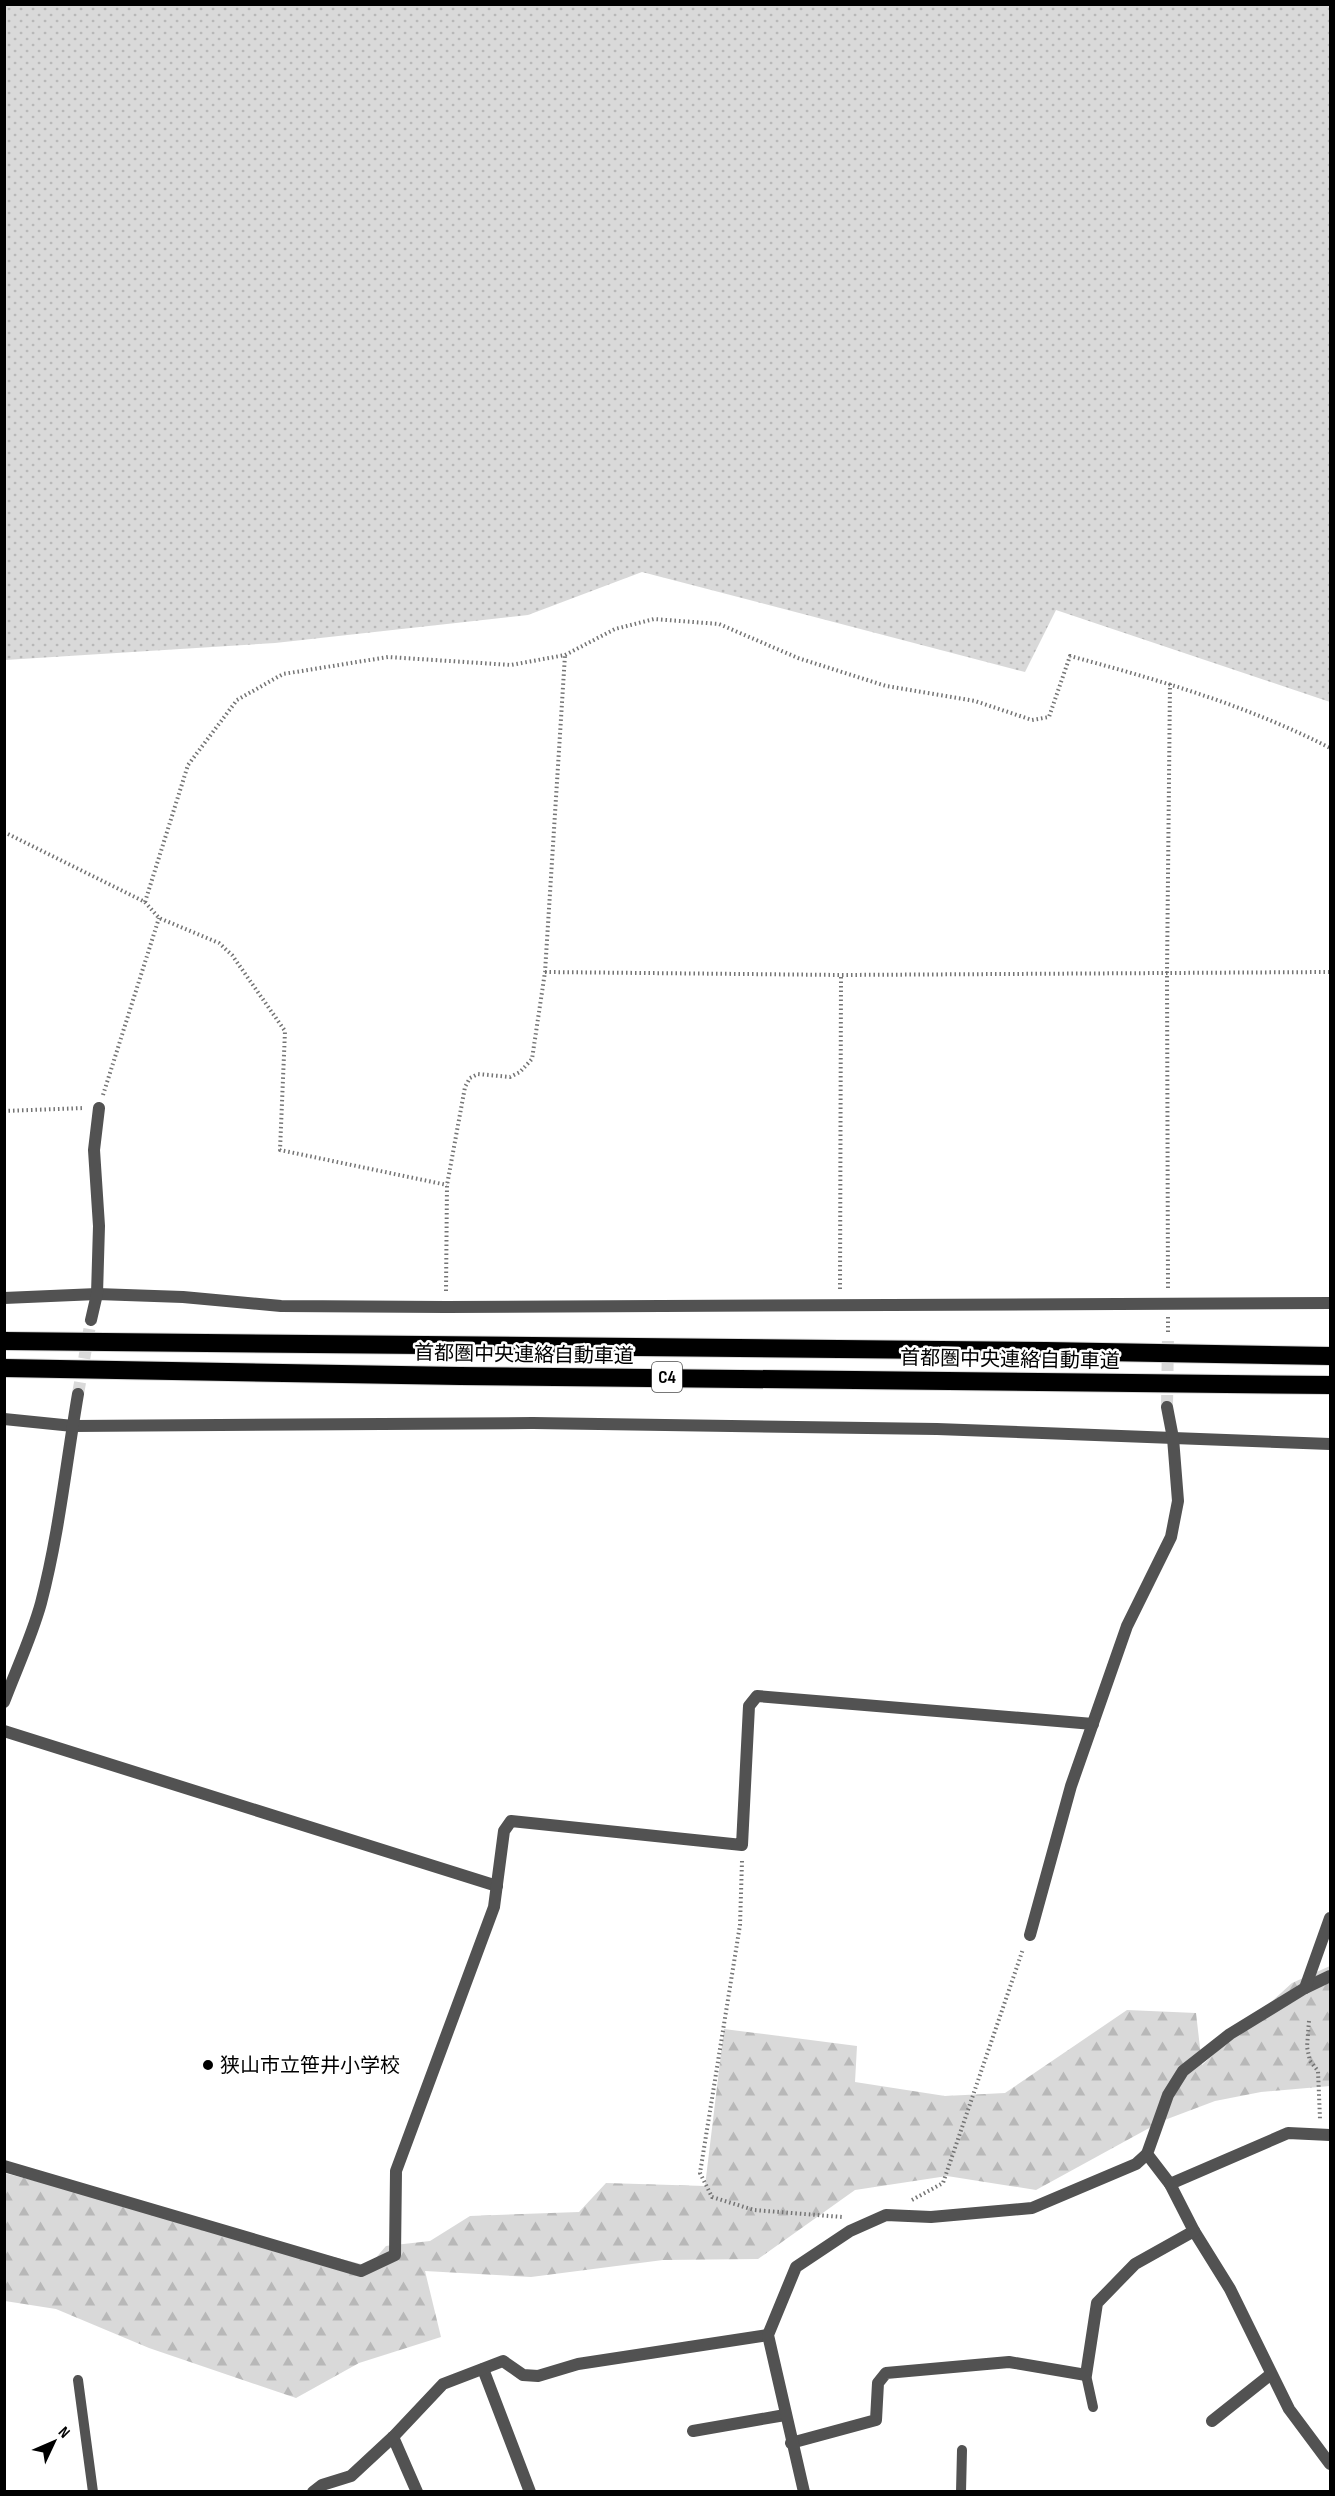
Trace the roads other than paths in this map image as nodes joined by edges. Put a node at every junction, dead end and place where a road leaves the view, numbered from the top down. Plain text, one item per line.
1 (99, 1108) road end
2 (97, 1294) junction
3 (4, 1298) edge
4 (1330, 1303) edge
5 (91, 1320) tunnel mouth
6 (4, 1341) edge
7 (1330, 1356) edge
8 (4, 1368) edge
9 (1330, 1385) edge
10 (78, 1394) tunnel mouth
11 (1167, 1407) tunnel mouth
12 (4, 1419) edge
13 (73, 1426) junction
14 (1173, 1438) junction
15 (1330, 1444) edge
16 (4, 1702) edge
17 (1093, 1724) junction
18 (4, 1731) edge
19 (496, 1886) junction
20 (1330, 1918) edge
21 (1030, 1935) road end
22 (1330, 1976) edge
23 (1305, 1988) junction
24 (1326, 2134) edge
25 (1147, 2154) junction
26 (4, 2166) edge
27 (1170, 2184) junction
28 (1194, 2231) junction
29 (768, 2335) junction
30 (483, 2369) junction
31 (1086, 2375) junction
32 (1270, 2375) junction
33 (78, 2380) dead end
34 (1093, 2407) dead end
35 (785, 2415) junction
36 (1212, 2421) dead end
37 (693, 2431) dead end
38 (393, 2437) junction
39 (791, 2443) junction
40 (962, 2450) dead end
41 (1330, 2464) edge
42 (93, 2492) edge
43 (314, 2492) edge
44 (417, 2492) edge
45 (530, 2492) edge
46 (804, 2492) edge
47 (961, 2492) edge

1 - 2 street
2 - 3 street
2 - 4 street
2 - 5 street
6 - 7 highway, 首都圏中央連絡自動車道 / C4
8 - 9 highway, 首都圏中央連絡自動車道 / C4
10 - 13 street
11 - 14 street
12 - 13 street
13 - 14 street
13 - 16 street
14 - 15 street
14 - 17 street
17 - 19 street
17 - 21 street
18 - 19 street
19 - 26 street
20 - 23 street
22 - 23 street
23 - 25 street
24 - 27 street
25 - 27 street
25 - 29 street
27 - 28 street
28 - 31 street
28 - 32 street
29 - 30 street
29 - 35 street
30 - 38 street
30 - 45 street
31 - 34 lane
31 - 39 street
32 - 36 street
32 - 41 street
33 - 42 lane
35 - 37 street
35 - 39 street
38 - 43 street
38 - 44 street
39 - 46 street
40 - 47 lane

